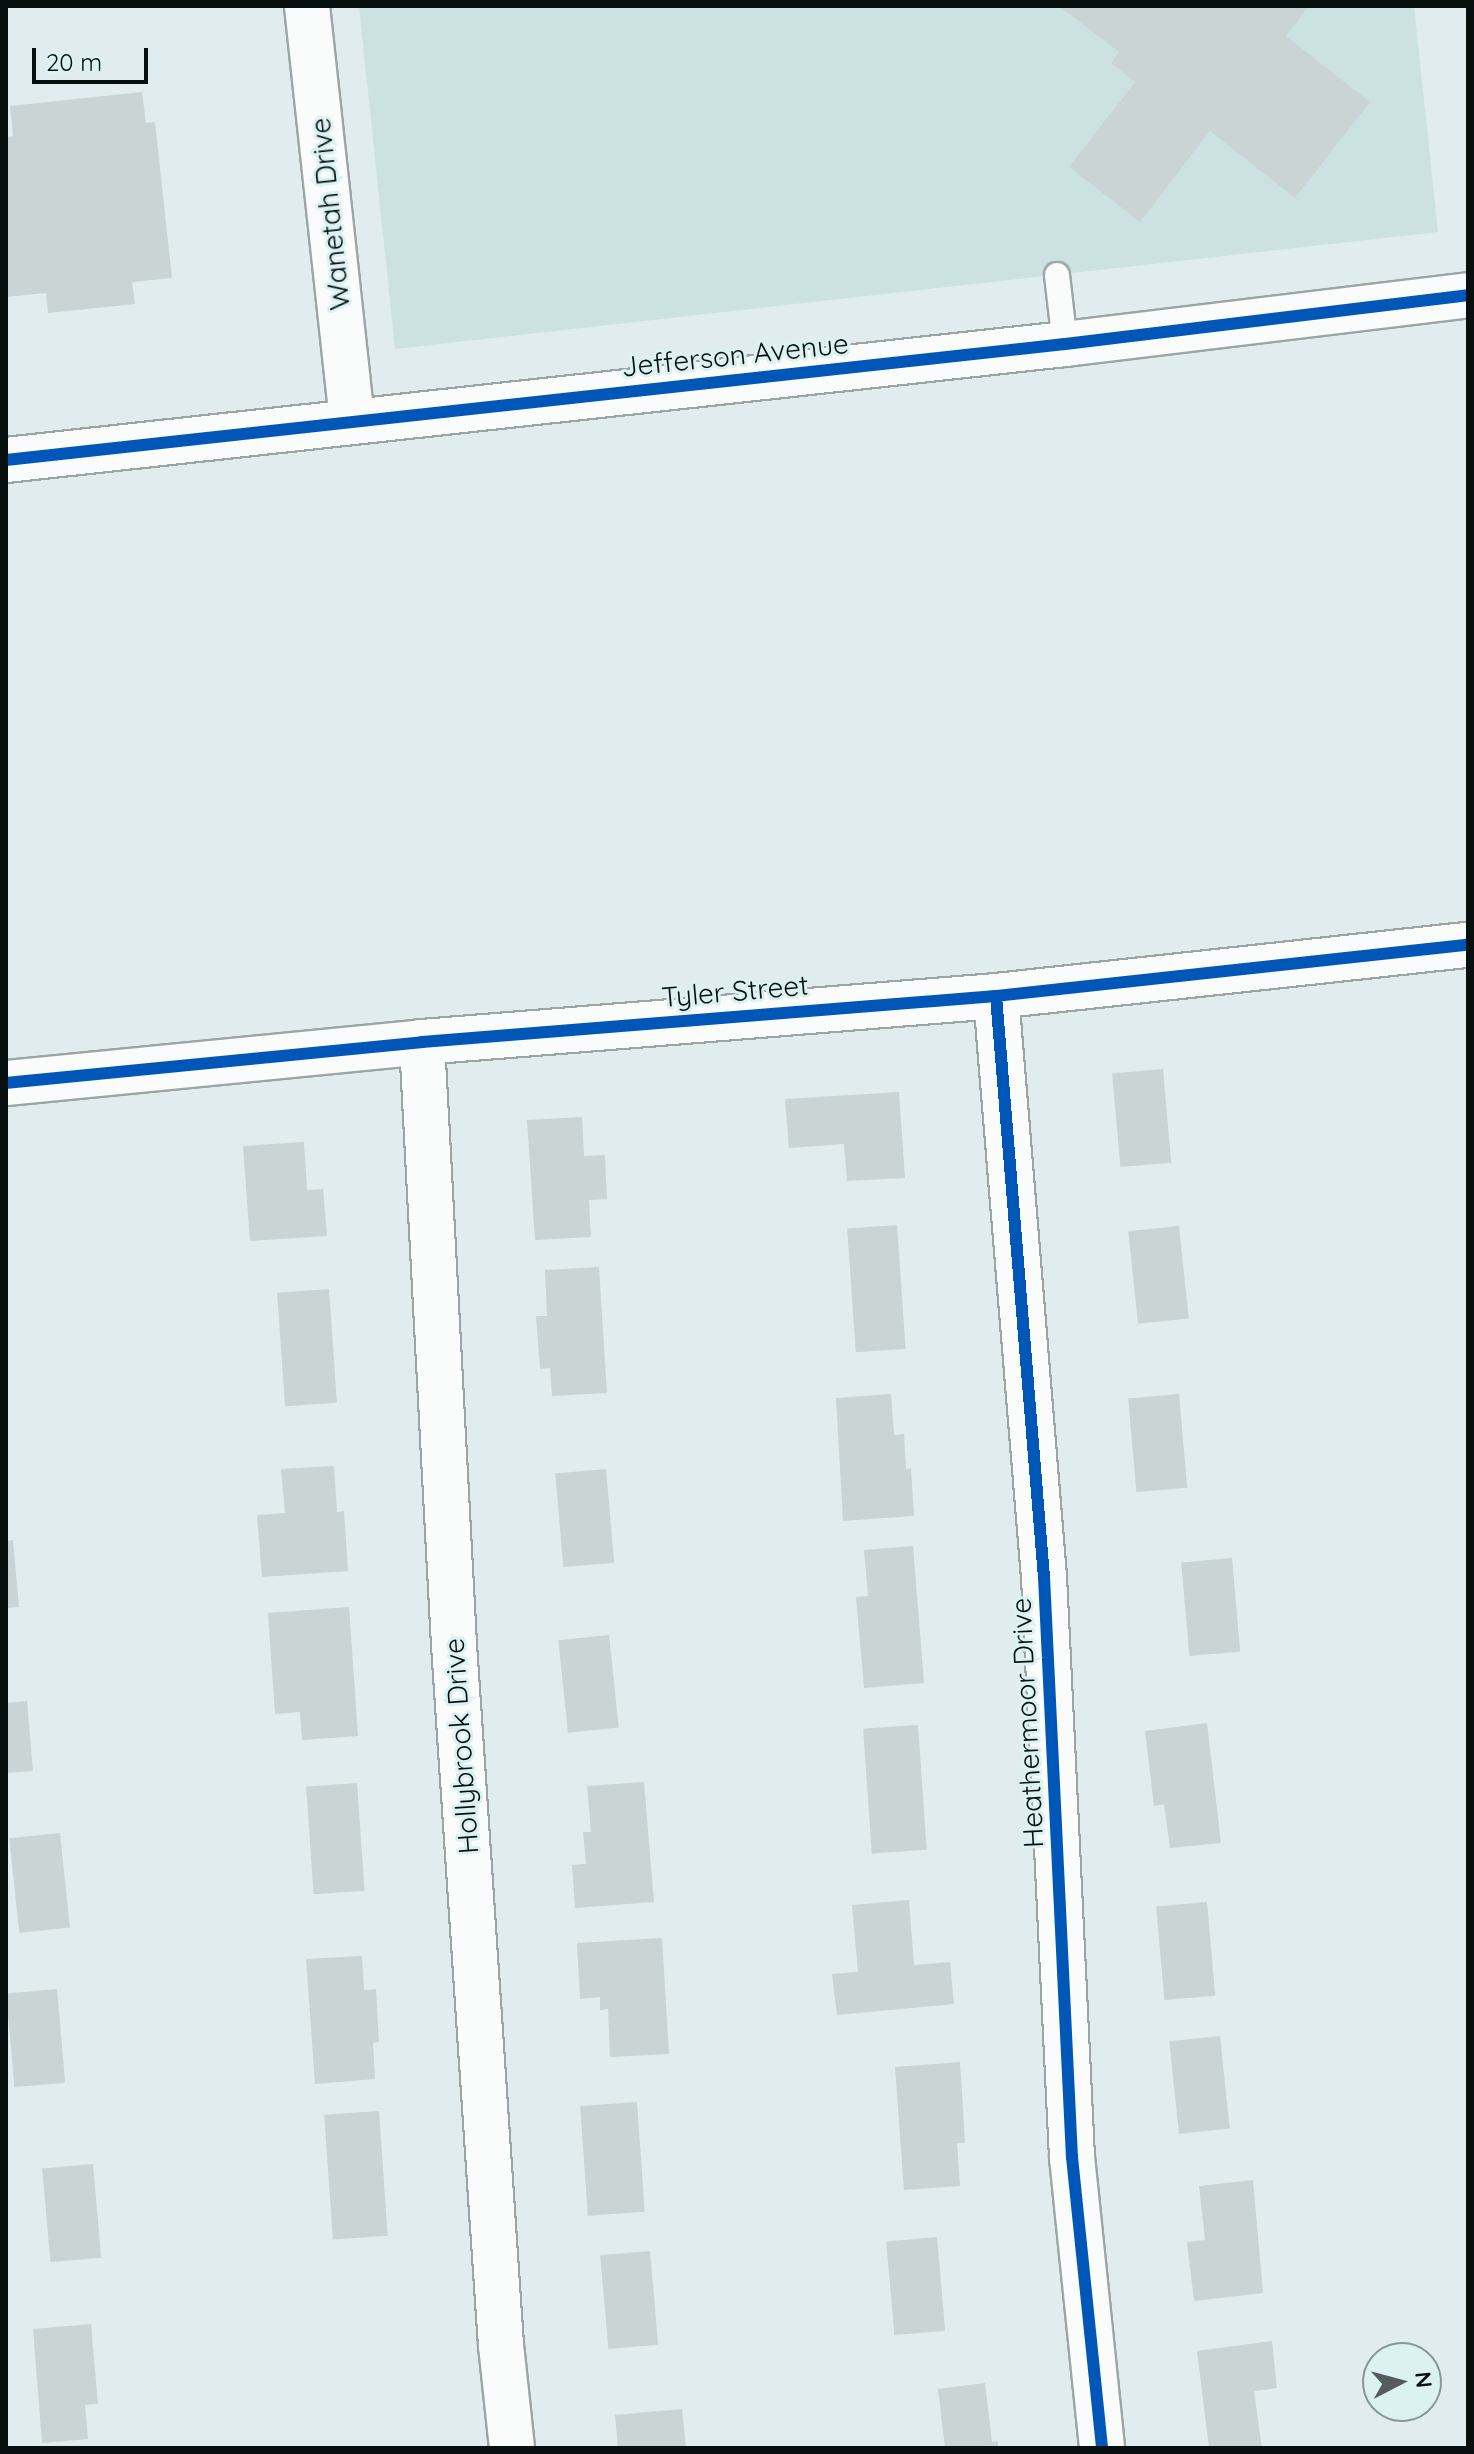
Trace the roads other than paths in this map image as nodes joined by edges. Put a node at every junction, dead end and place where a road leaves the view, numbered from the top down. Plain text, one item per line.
1 (307, 6) edge
2 (1057, 275) dead end
3 (1468, 295) edge
4 (1065, 344) junction
5 (352, 421) junction
6 (6, 460) edge
7 (1468, 945) edge
8 (996, 996) junction
9 (422, 1042) junction
10 (6, 1083) edge
11 (512, 2448) edge
12 (1102, 2448) edge

1 - 5 street, Wanetah Drive
2 - 4 lane
3 - 4 street, Jefferson Avenue
4 - 5 street, Jefferson Avenue
5 - 6 street, Jefferson Avenue
7 - 8 street, Tyler Street
8 - 9 street, Tyler Street
8 - 12 street, Heathermoor Drive
9 - 10 street, Tyler Street
9 - 11 street, Hollybrook Drive

